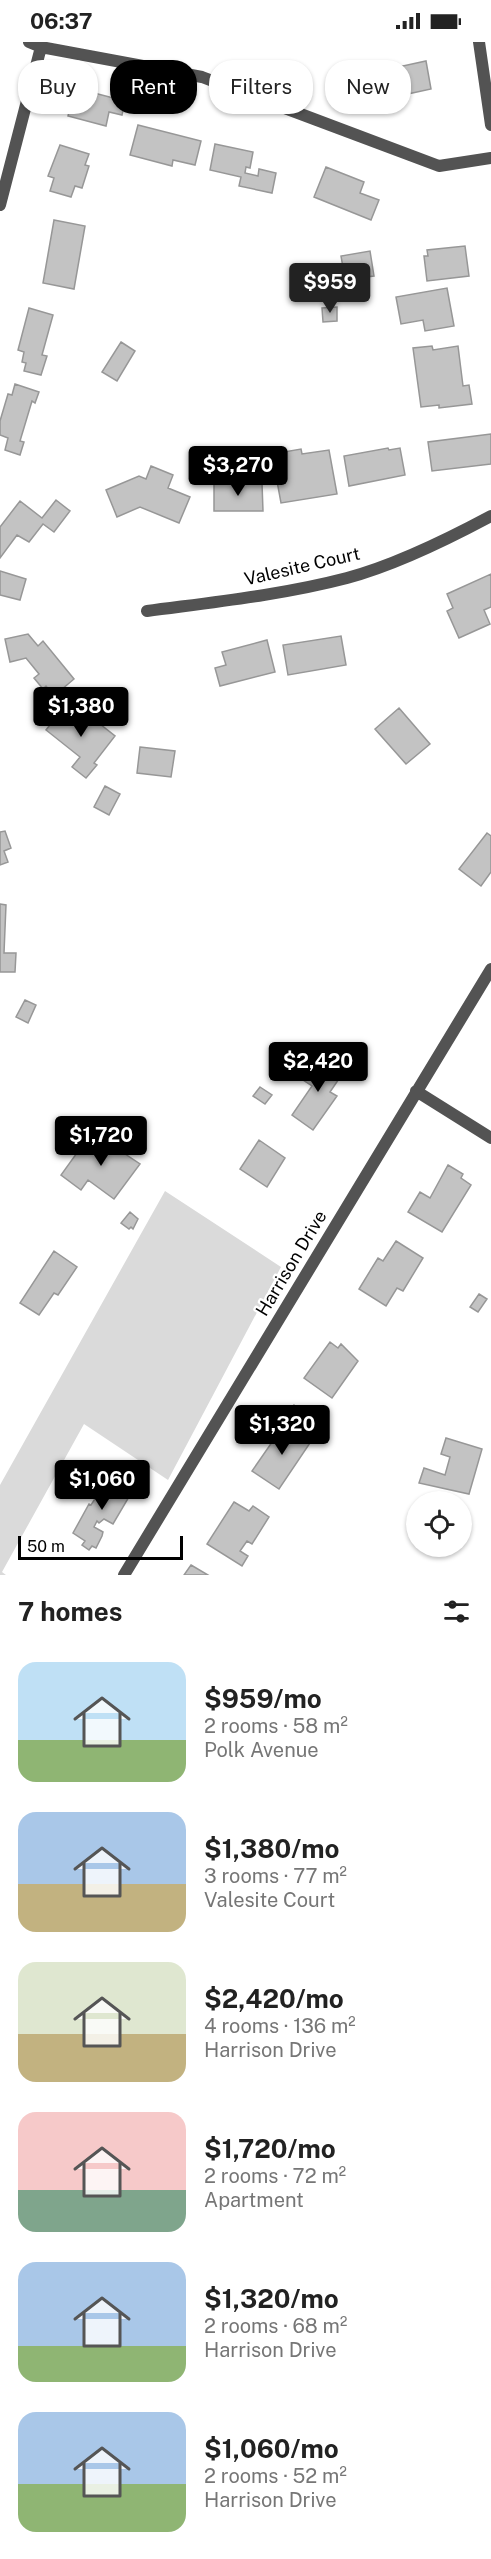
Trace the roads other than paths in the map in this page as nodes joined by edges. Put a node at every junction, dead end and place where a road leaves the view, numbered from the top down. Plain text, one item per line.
1 (29, 42) edge
2 (479, 42) edge
3 (41, 47) junction
4 (491, 125) edge
5 (491, 158) edge
6 (0, 205) edge
7 (491, 516) edge
8 (147, 611) dead end
9 (491, 969) edge
10 (416, 1091) junction
11 (491, 1138) edge
12 (124, 1575) edge

1 - 3 street
2 - 4 street
3 - 5 street
3 - 6 street
7 - 8 street, Valesite Court
9 - 10 street, Harrison Drive
10 - 11 street
10 - 12 street, Harrison Drive

